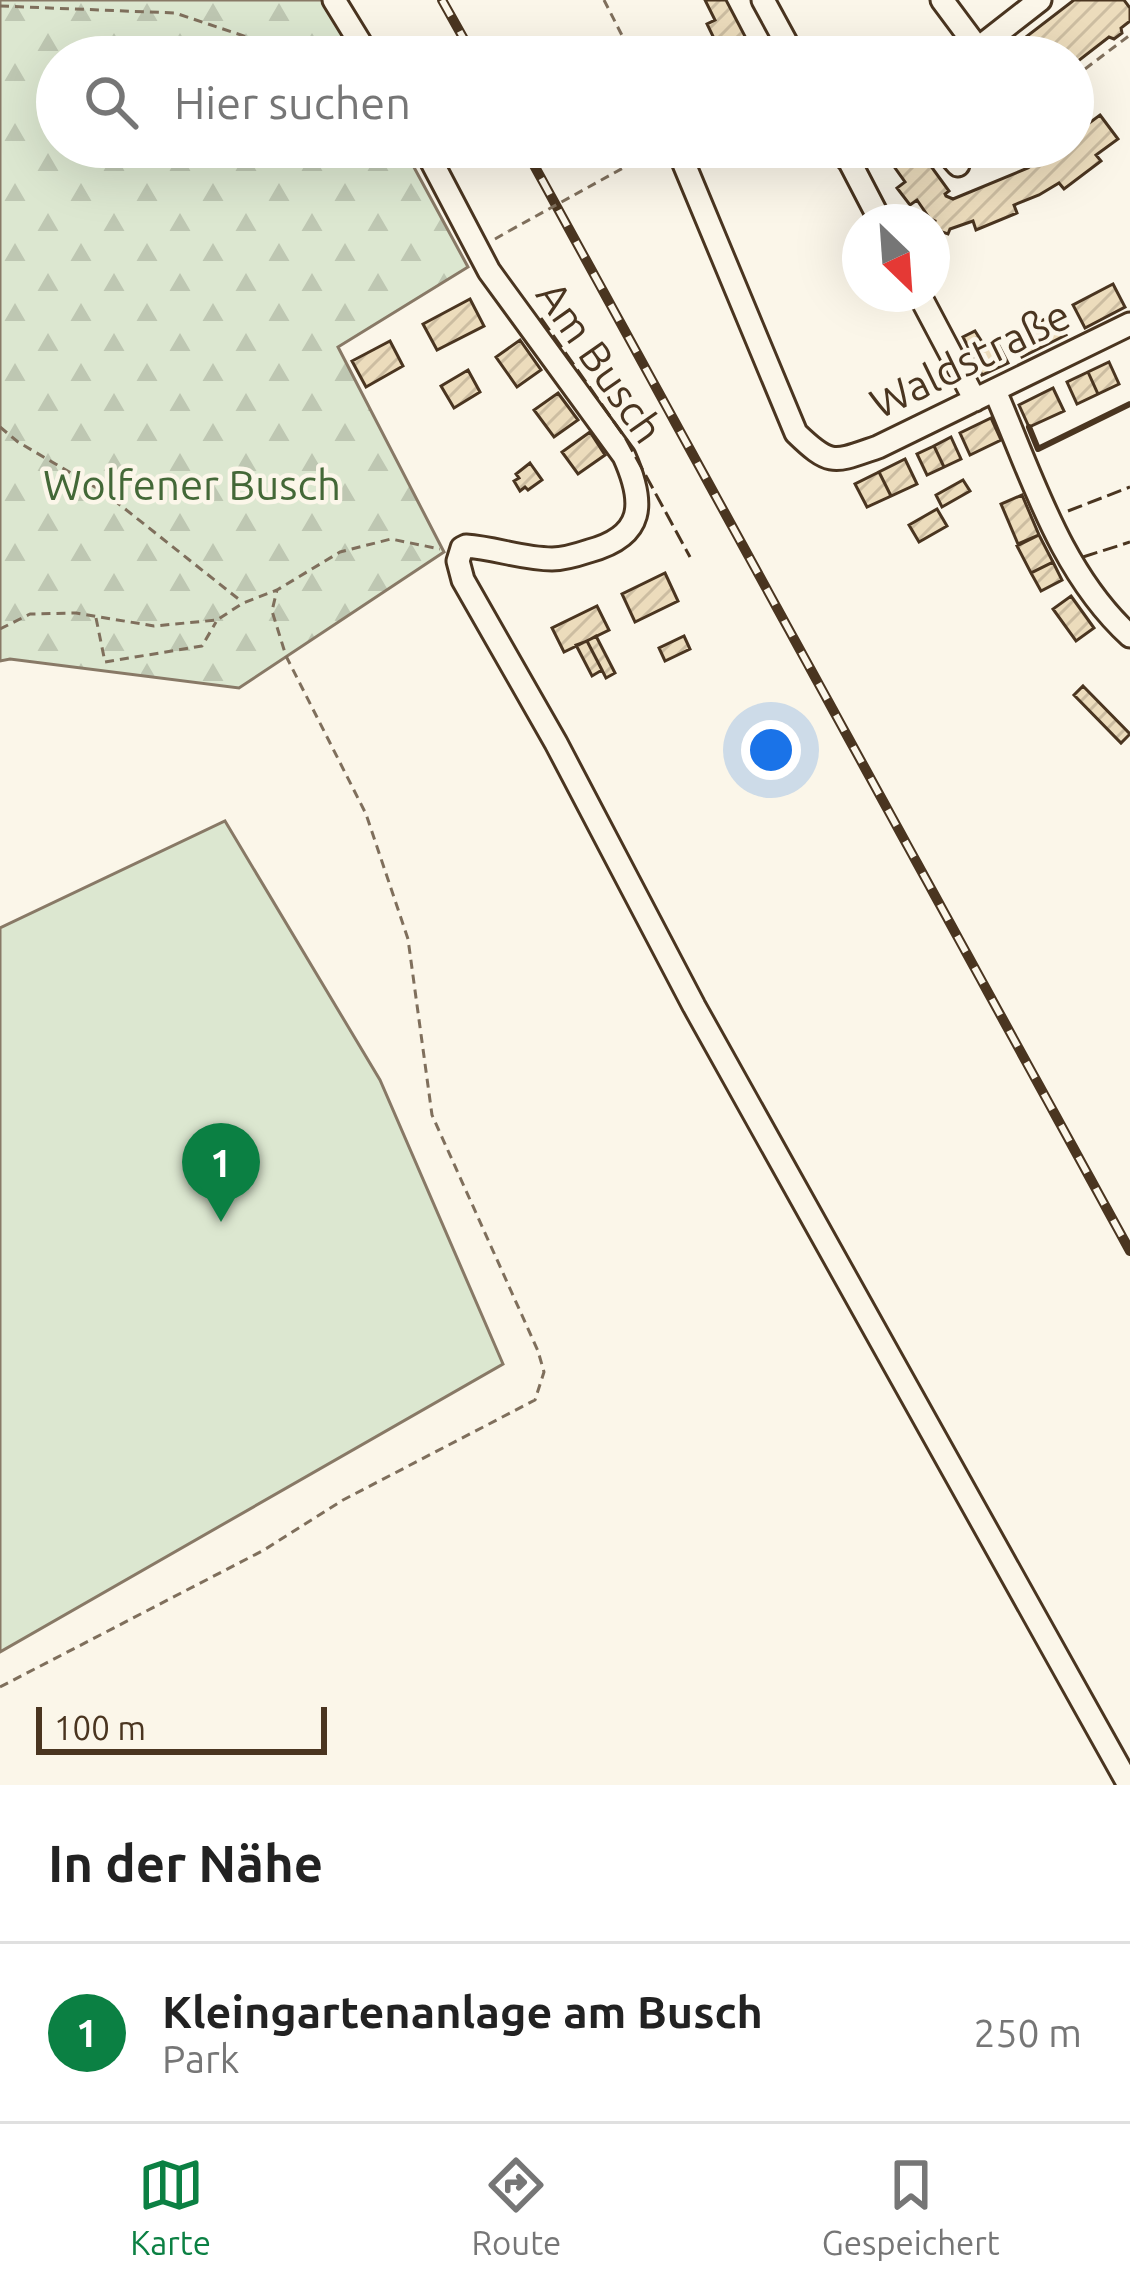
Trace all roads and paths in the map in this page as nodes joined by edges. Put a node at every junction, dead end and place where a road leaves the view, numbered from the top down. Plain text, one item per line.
1 (334, 0) edge
2 (604, 0) edge
3 (763, 0) edge
4 (942, 0) edge
5 (1040, 0) edge
6 (0, 6) edge
7 (1130, 35) edge
8 (244, 36) edge
9 (356, 36) edge
10 (622, 36) edge
11 (783, 36) edge
12 (963, 36) edge
13 (993, 36) edge
14 (1094, 62) edge
15 (435, 168) edge
16 (623, 168) edge
17 (686, 168) edge
18 (853, 168) edge
19 (872, 204) edge
20 (509, 231) dead end
21 (931, 312) edge
22 (1130, 324) edge
23 (985, 396) junction
24 (0, 428) edge
25 (460, 554) junction
26 (277, 590) junction
27 (243, 602) junction
28 (95, 616) junction
29 (217, 620) junction
30 (0, 629) edge
31 (1130, 636) edge
32 (0, 1687) edge
33 (1129, 1785) edge

1 - 9 street
2 - 10 path
3 - 11 street
4 - 12 street
5 - 13 street
6 - 8 path
7 - 14 path
15 - 25 street, Am Busch
16 - 20 path, bridge
17 - 23 street, Waldstraße
18 - 19 street
21 - 23 street
22 - 23 street, Waldstraße
23 - 31 street
24 - 27 path
25 - 26 path
25 - 33 street
26 - 27 path
26 - 32 path
27 - 29 path
28 - 29 path
28 - 29 path
28 - 30 path

